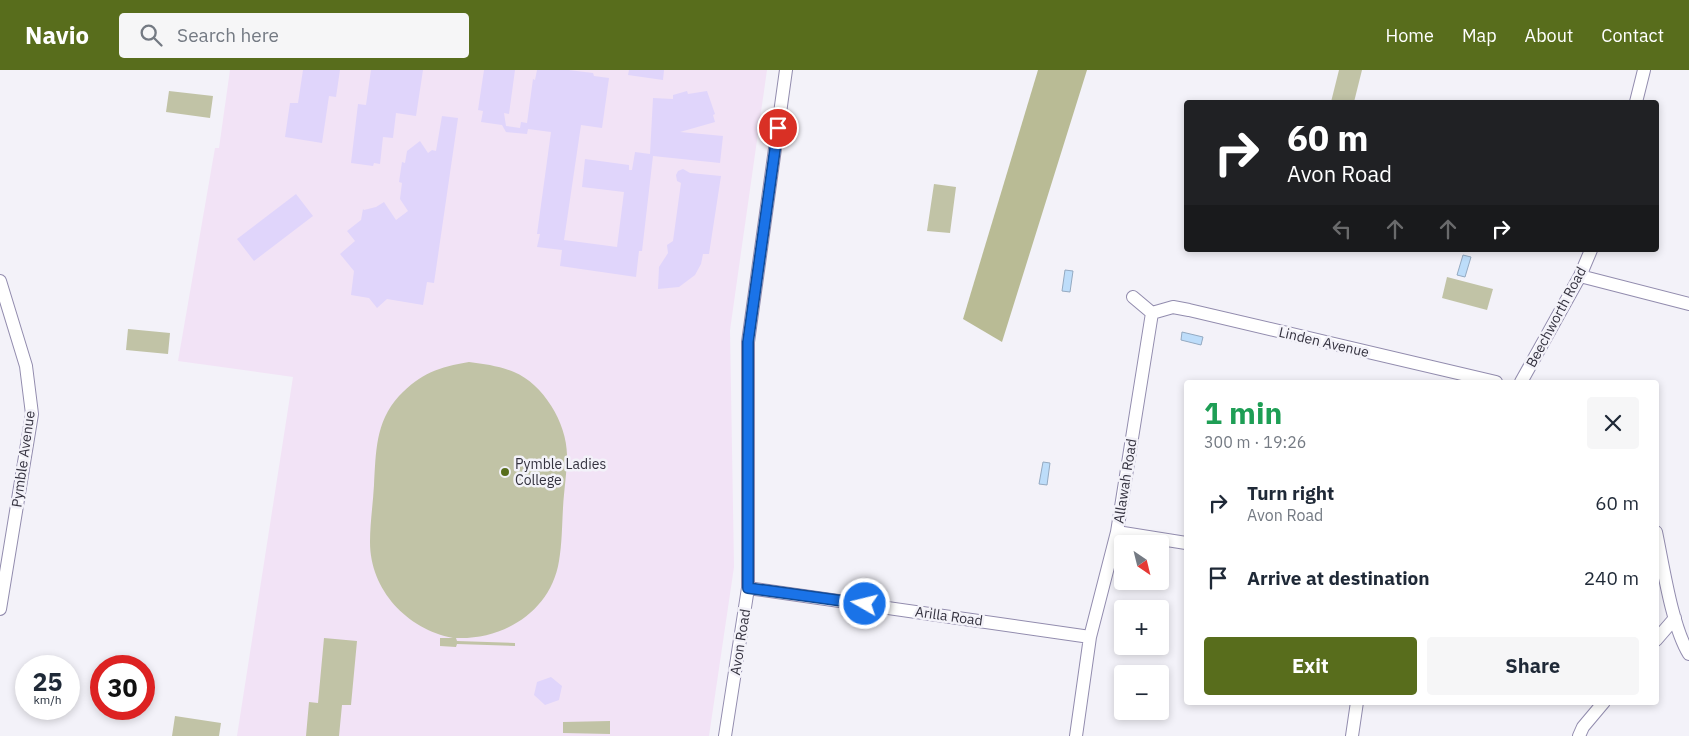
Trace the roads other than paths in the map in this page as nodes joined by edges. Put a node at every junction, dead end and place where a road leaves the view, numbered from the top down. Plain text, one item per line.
1 (786, 70) edge
2 (1644, 70) edge
3 (1636, 100) edge
4 (1590, 252) edge
5 (1580, 276) junction
6 (0, 281) edge
7 (1133, 297) dead end
8 (1689, 304) edge
9 (1152, 313) junction
10 (1487, 380) edge
11 (1522, 380) edge
12 (1117, 532) junction
13 (1184, 543) edge
14 (1659, 546) edge
15 (748, 588) junction
16 (0, 609) edge
17 (1675, 618) junction
18 (1090, 637) junction
19 (1659, 637) edge
20 (1689, 654) edge
21 (1357, 705) edge
22 (1601, 705) edge
23 (725, 736) edge
24 (1076, 736) edge
25 (1352, 736) edge
26 (1579, 736) edge

1 - 15 street, Avon Road
2 - 3 street
4 - 5 street, Beechworth Road
5 - 8 street
5 - 11 street, Beechworth Road
6 - 16 street, Pymble Avenue
7 - 9 street
9 - 10 street, Linden Avenue
9 - 12 street, Allawah Road
12 - 13 street
12 - 18 street, Allawah Road
14 - 17 street
15 - 18 street, Arilla Road
15 - 23 street, Avon Road
17 - 19 street
17 - 20 street
18 - 24 street, Allawah Road
21 - 25 street
22 - 26 street

